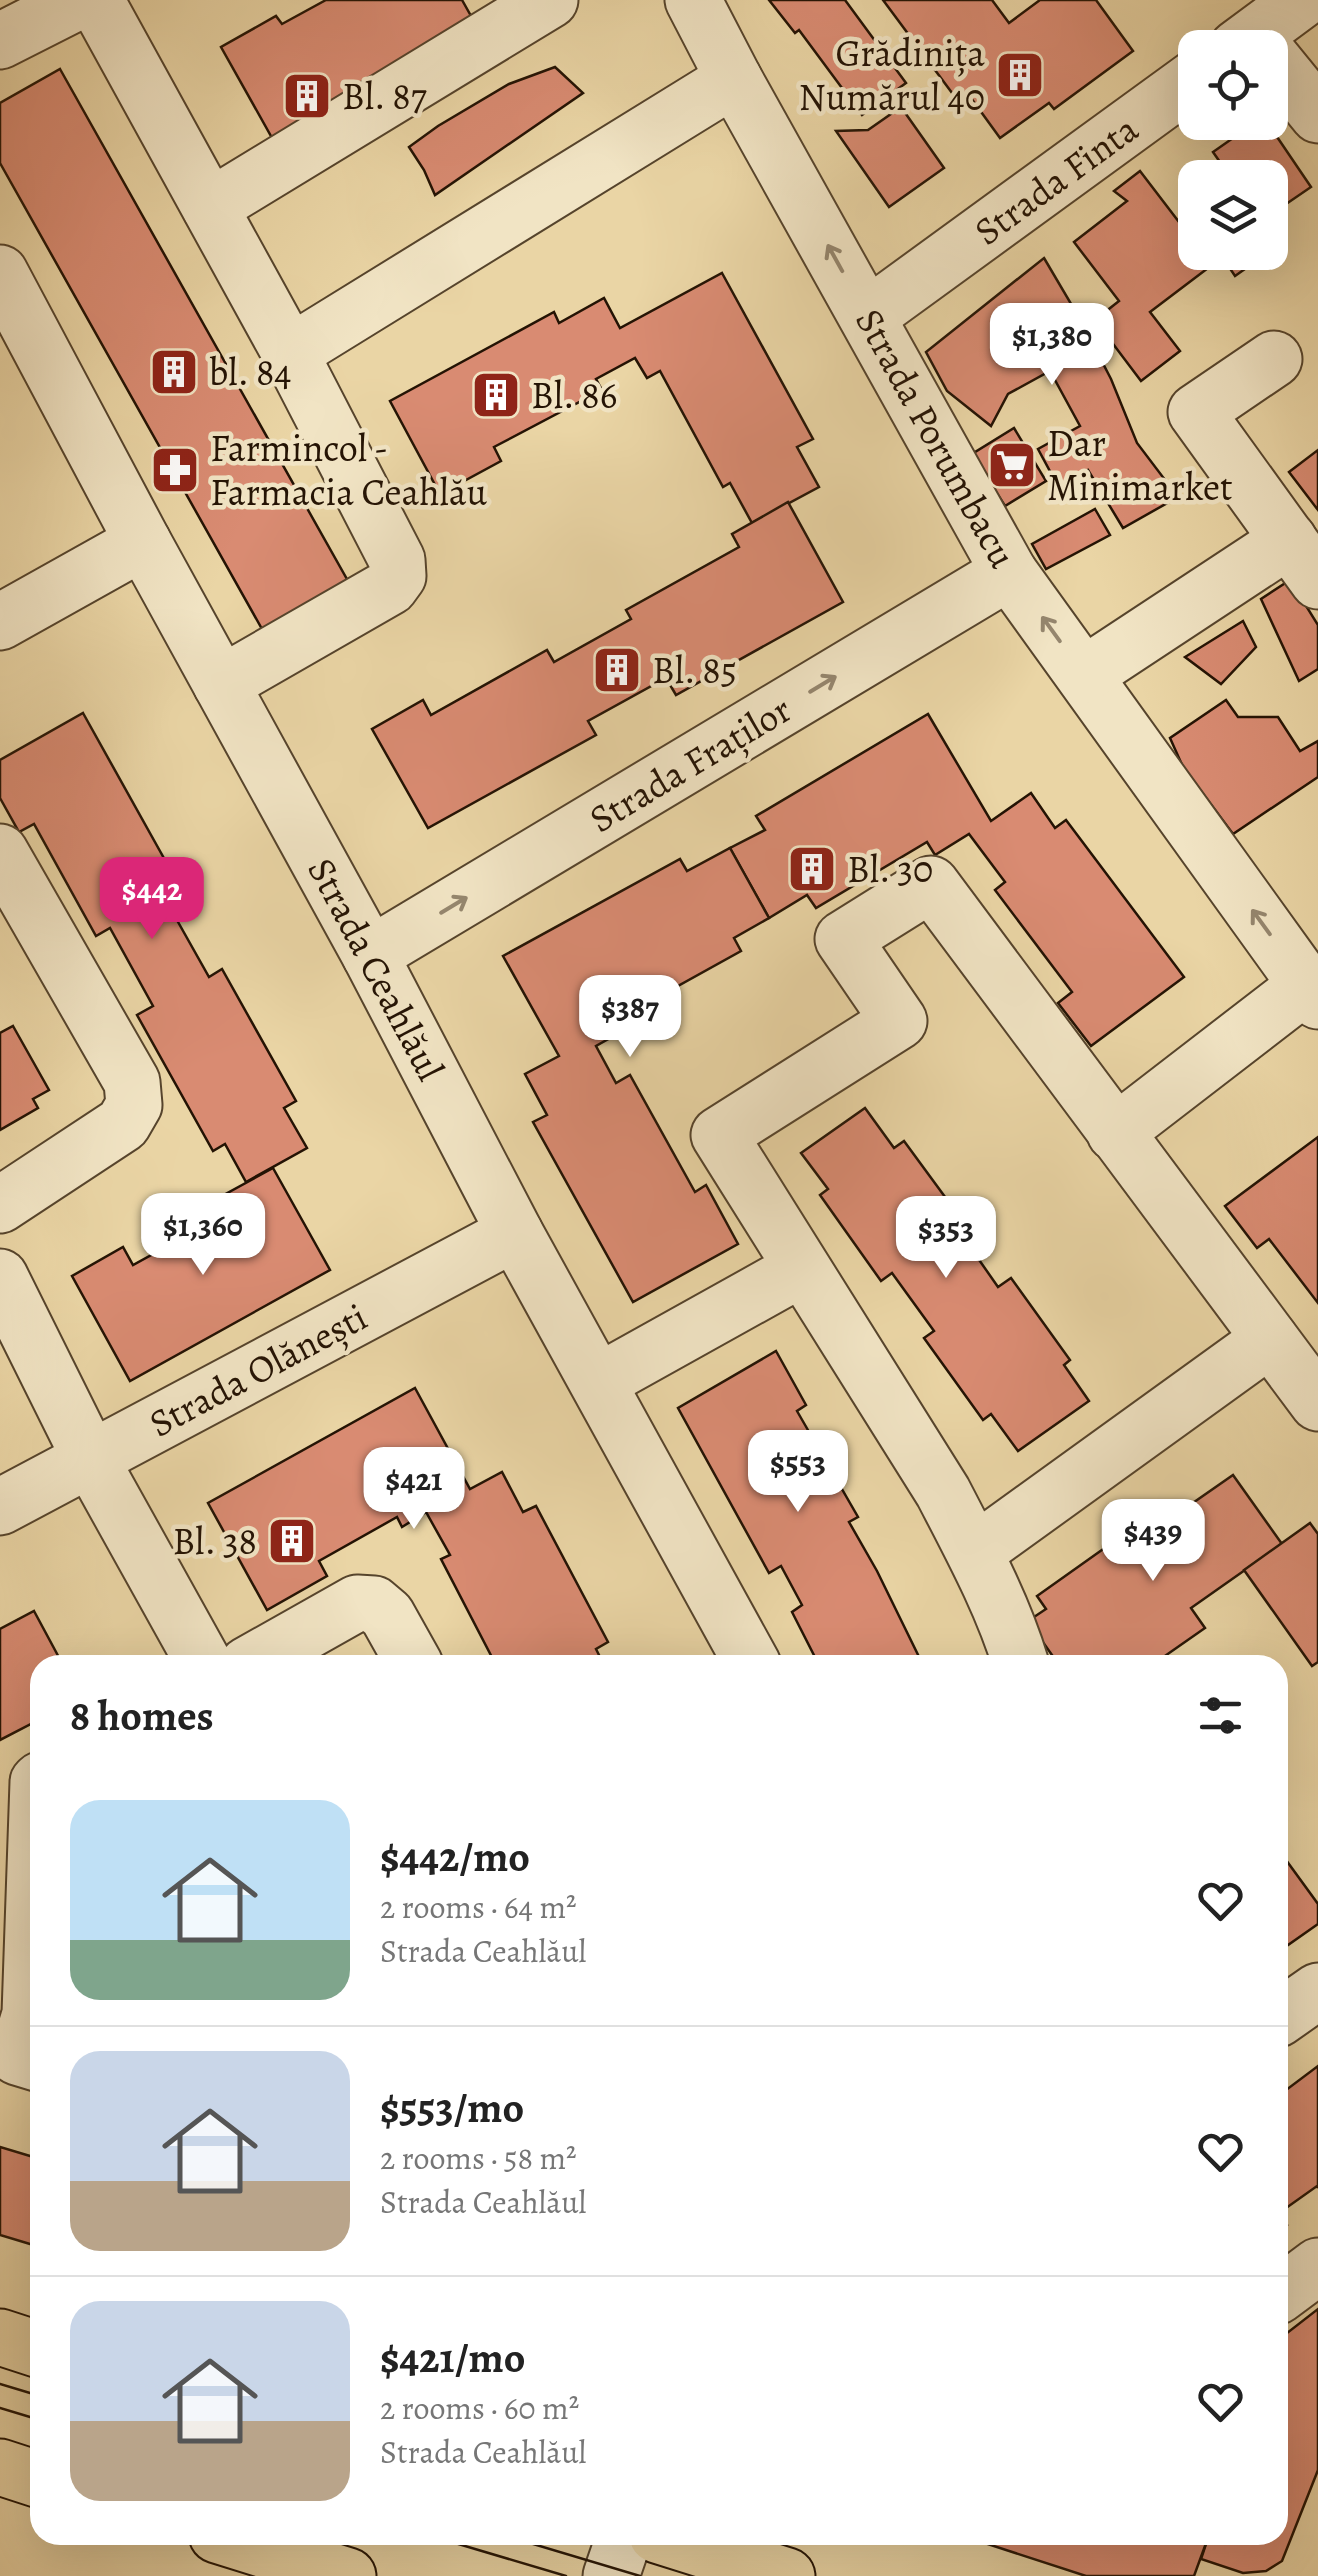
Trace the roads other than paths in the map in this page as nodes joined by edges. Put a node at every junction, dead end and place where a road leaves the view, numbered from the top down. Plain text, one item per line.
1 (89, 0) edge
2 (550, 0) edge
3 (693, 0) edge
4 (1302, 0) edge
5 (1272, 30) edge
6 (0, 41) edge
7 (734, 79) junction
8 (1288, 82) edge
9 (1178, 90) edge
10 (1318, 115) edge
11 (210, 207) junction
12 (0, 274) edge
13 (868, 316) junction
14 (290, 353) junction
15 (1274, 359) dead end
16 (142, 542) junction
17 (1303, 560) edge
18 (1010, 572) junction
19 (0, 622) edge
20 (1084, 675) junction
21 (222, 684) junction
22 (0, 852) edge
23 (370, 955) junction
24 (1312, 993) edge
25 (1115, 1133) junction
26 (0, 1205) edge
27 (515, 1232) junction
28 (801, 1268) junction
29 (0, 1277) edge
30 (1270, 1338) junction
31 (598, 1382) junction
32 (1318, 1403) edge
33 (91, 1460) junction
34 (0, 1507) edge
35 (975, 1552) junction
36 (198, 1655) edge
37 (264, 1655) edge
38 (409, 1655) edge
39 (747, 1655) edge
40 (1018, 1655) edge
41 (1318, 1991) edge
42 (1288, 2013) edge
43 (30, 2014) edge
44 (30, 2061) edge
45 (1318, 2266) edge
46 (1288, 2288) edge
47 (0, 2337) edge
48 (30, 2347) edge
49 (0, 2467) edge
50 (30, 2477) edge
51 (249, 2545) edge
52 (621, 2545) edge
53 (689, 2545) edge
54 (348, 2576) edge
55 (612, 2576) edge
56 (787, 2576) edge

1 - 6 street
1 - 11 street
2 - 11 street
3 - 7 street, Strada Porumbacu
4 - 5 street
13 -> 7 street, Strada Porumbacu
7 - 14 street
8 - 10 street
9 - 13 street, Strada Finta
11 - 14 street
12 - 16 street, Strada Ceahlăul
13 - 18 street, Strada Porumbacu
14 - 21 street
15 - 17 street
16 - 19 street
16 - 21 street, Strada Ceahlăul
17 - 20 street
20 -> 18 street, Strada Porumbacu
23 -> 18 street, Strada Fraților
24 -> 20 street, Strada Porumbacu
21 - 23 street, Strada Ceahlăul
22 - 26 street
23 - 27 street, Strada Ceahlăul
24 - 25 street
25 - 28 street
25 - 30 street
27 - 31 street, Strada Ceahlăul
27 - 33 street, Strada Olănești
28 - 31 street
28 - 35 street
29 - 33 street
30 - 32 street
30 - 35 street
31 - 39 street, Strada Ceahlăul
33 - 34 street, Strada Olănești
33 - 36 street
35 - 40 street
37 - 38 street
41 - 42 street
43 - 44 street
45 - 46 street
47 - 48 main road
49 - 50 main road
51 - 54 main road
52 - 55 street
53 - 56 main road

